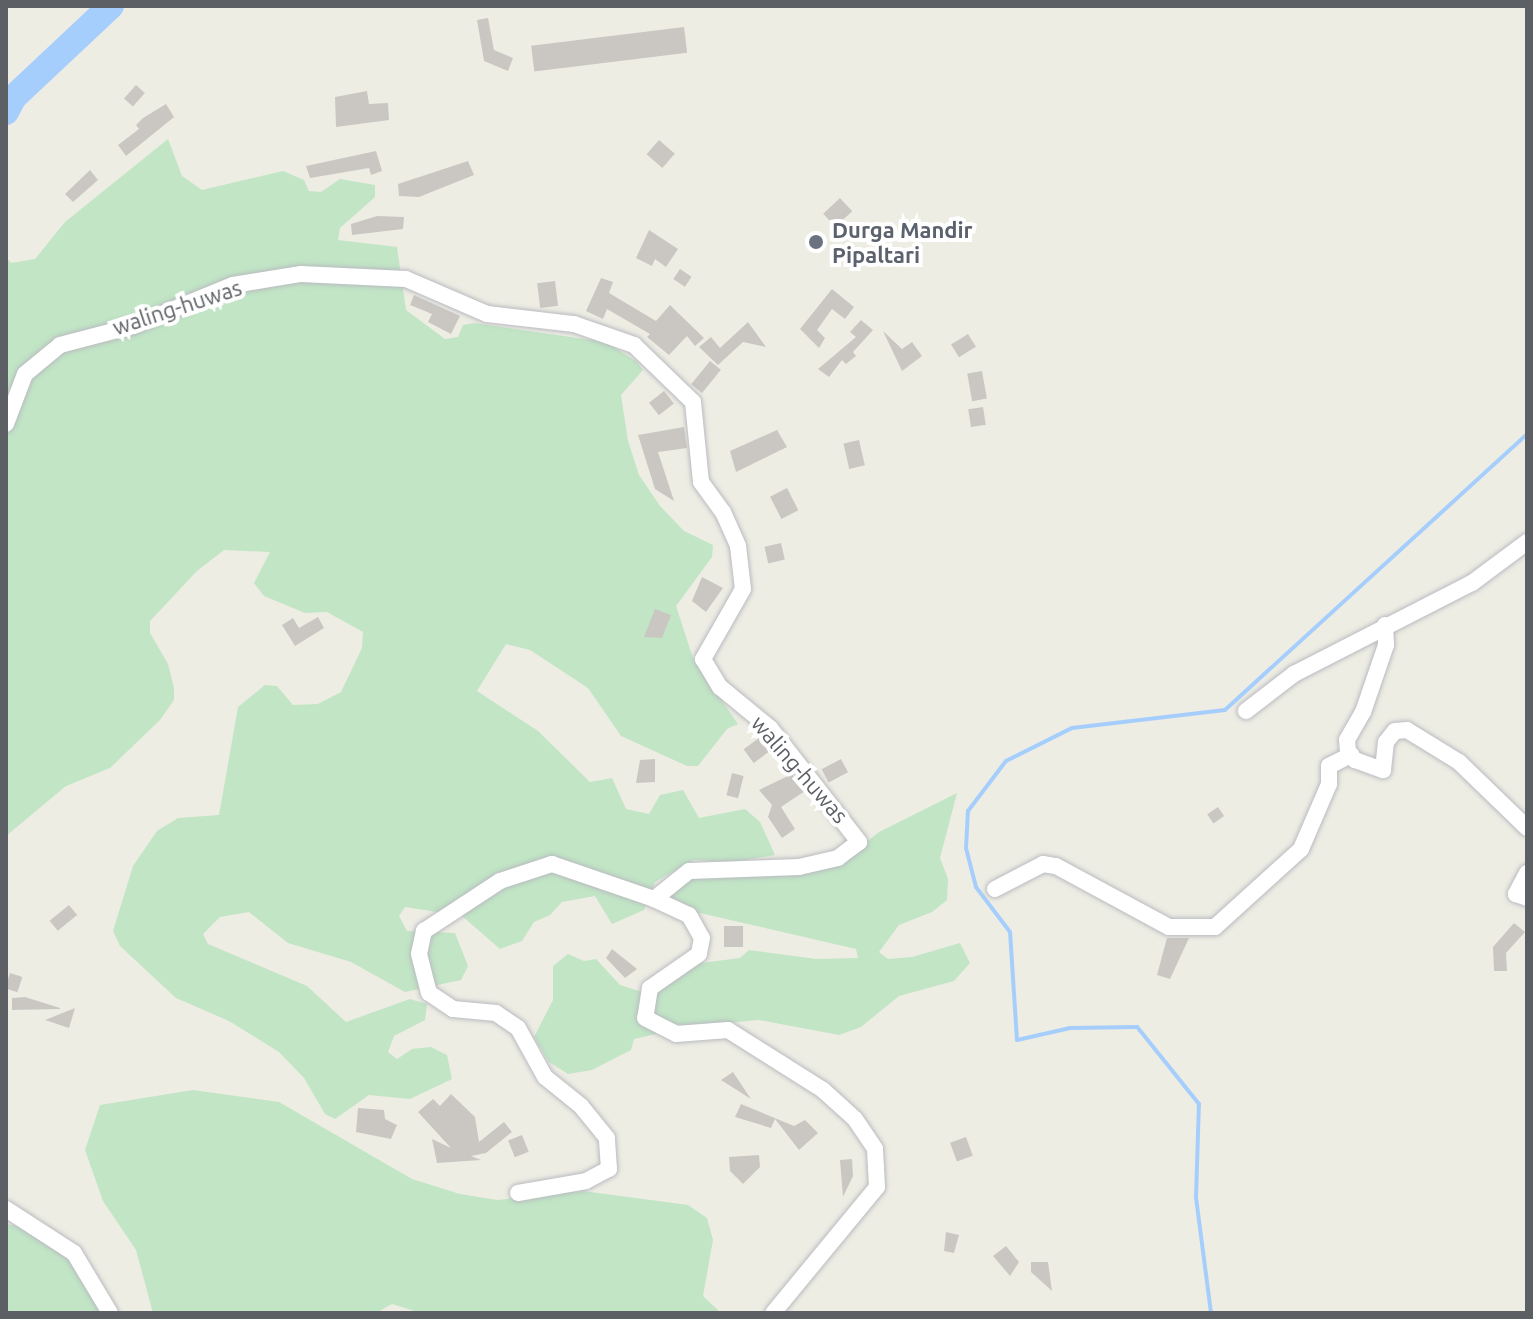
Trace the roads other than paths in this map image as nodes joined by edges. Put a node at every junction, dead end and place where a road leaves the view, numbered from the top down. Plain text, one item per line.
1 (6, 424) edge
2 (1527, 542) edge
3 (1385, 625) junction
4 (1246, 711) dead end
5 (1351, 755) junction
6 (1527, 828) edge
7 (1527, 873) edge
8 (995, 889) dead end
9 (1527, 898) edge
10 (654, 899) junction
11 (518, 1193) dead end
12 (6, 1209) edge
13 (110, 1313) edge
14 (773, 1313) edge

1 - 10 street, waling-huwas
2 - 3 street
3 - 4 street
3 - 5 street
5 - 6 street
5 - 8 street
7 - 9 street
10 - 11 street
10 - 14 street
12 - 13 street

